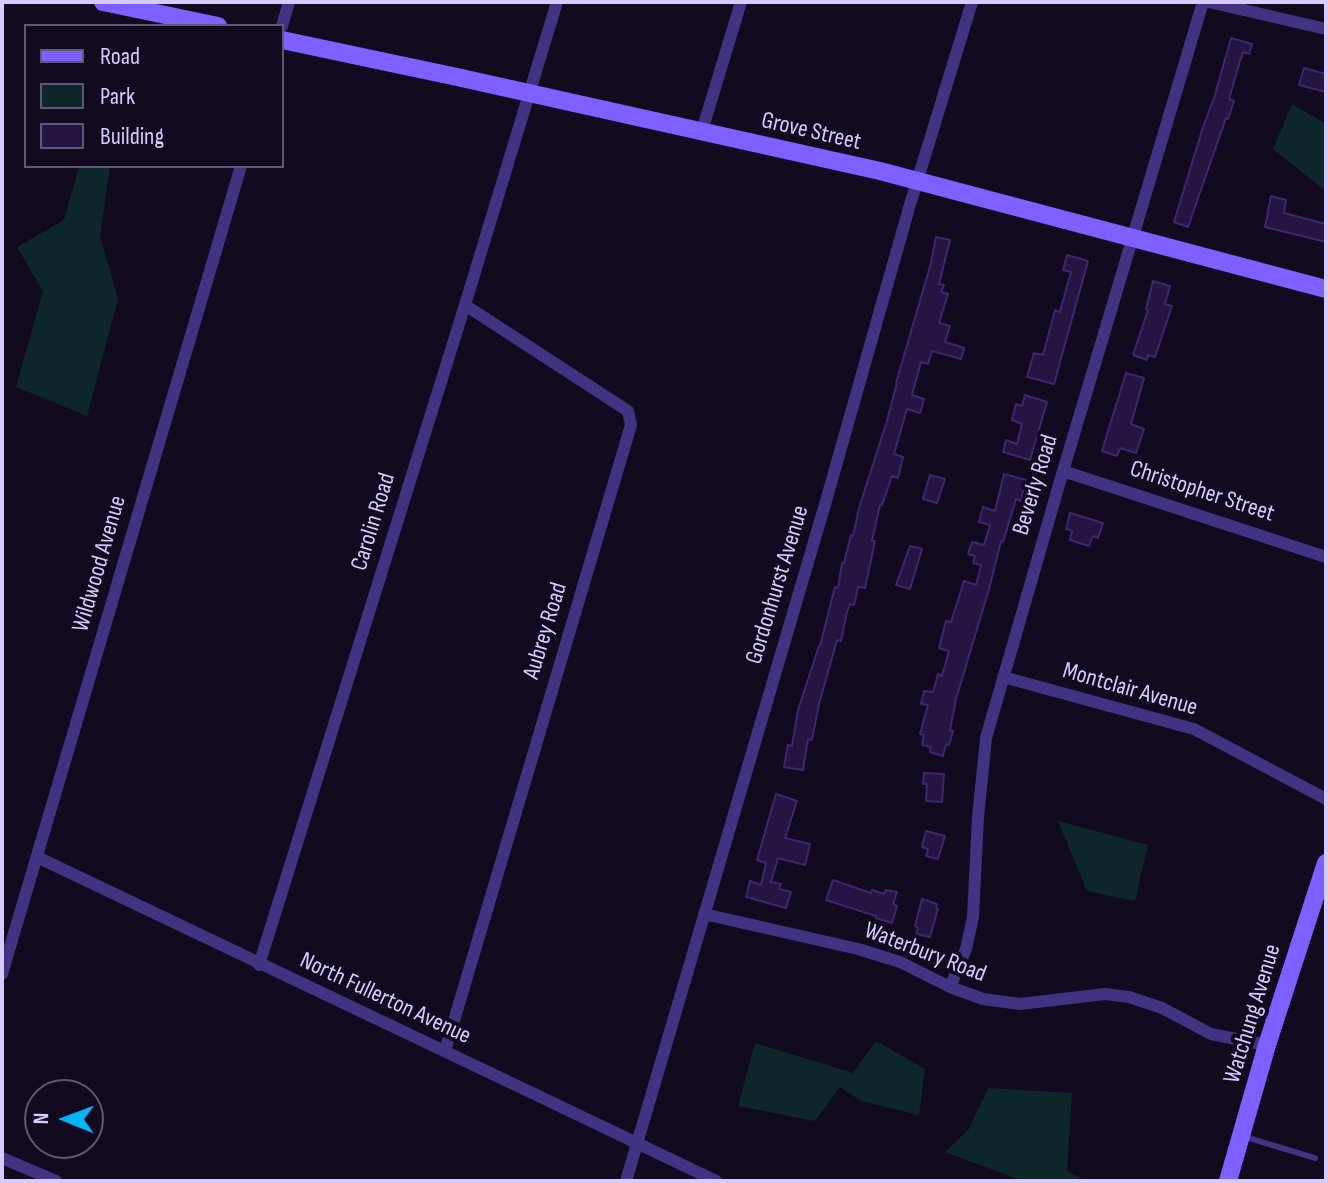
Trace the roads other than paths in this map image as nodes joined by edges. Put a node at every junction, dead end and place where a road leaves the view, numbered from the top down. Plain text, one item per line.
1 (103, 2) edge
2 (289, 2) edge
3 (557, 2) edge
4 (741, 2) edge
5 (972, 2) edge
6 (1203, 2) edge
7 (1209, 2) edge
8 (208, 24) edge
9 (283, 24) edge
10 (1326, 29) edge
11 (284, 40) edge
12 (530, 93) junction
13 (702, 131) junction
14 (240, 168) edge
15 (917, 182) junction
16 (1133, 239) junction
17 (1326, 289) edge
18 (465, 305) junction
19 (1063, 471) junction
20 (1326, 557) edge
21 (1003, 677) junction
22 (1326, 799) edge
23 (37, 857) junction
24 (1326, 863) edge
25 (704, 914) junction
26 (259, 965) junction
27 (2, 974) edge
28 (950, 987) junction
29 (1267, 1045) junction
30 (445, 1051) junction
31 (1241, 1136) junction
32 (637, 1143) junction
33 (2, 1158) edge
34 (1315, 1158) dead end
35 (56, 1181) edge
36 (626, 1181) edge
37 (716, 1181) edge
38 (1228, 1181) edge

1 - 8 main road
2 - 9 street
3 - 12 street, Carolin Road
4 - 13 street
5 - 15 street, Gordonhurst Avenue
6 - 16 street, Beverly Road
7 - 10 street
11 - 12 main road, Grove Street
12 - 13 main road, Grove Street
12 - 18 street, Carolin Road
13 - 15 main road, Grove Street
14 - 23 street, Wildwood Avenue
15 - 16 main road, Grove Street
15 - 25 street, Gordonhurst Avenue
16 - 17 main road, Grove Street
16 - 19 street, Beverly Road
18 - 26 street, Carolin Road
18 - 30 street, Aubrey Road
19 - 20 street, Christopher Street
19 - 21 street, Beverly Road
21 - 22 street, Montclair Avenue
21 - 28 street, Beverly Road
23 - 26 street, North Fullerton Avenue
23 - 27 street, Wildwood Avenue
24 - 29 main road, Watchung Avenue
25 - 28 street, Waterbury Road
25 - 32 street, Gordonhurst Avenue
26 - 30 street, North Fullerton Avenue
28 - 29 street, Waterbury Road
29 - 31 main road, Watchung Avenue
30 - 32 street, North Fullerton Avenue
31 - 34 lane
31 - 38 main road, Watchung Avenue
32 - 36 street, Gordonhurst Avenue
32 - 37 street, North Fullerton Avenue
33 - 35 street

